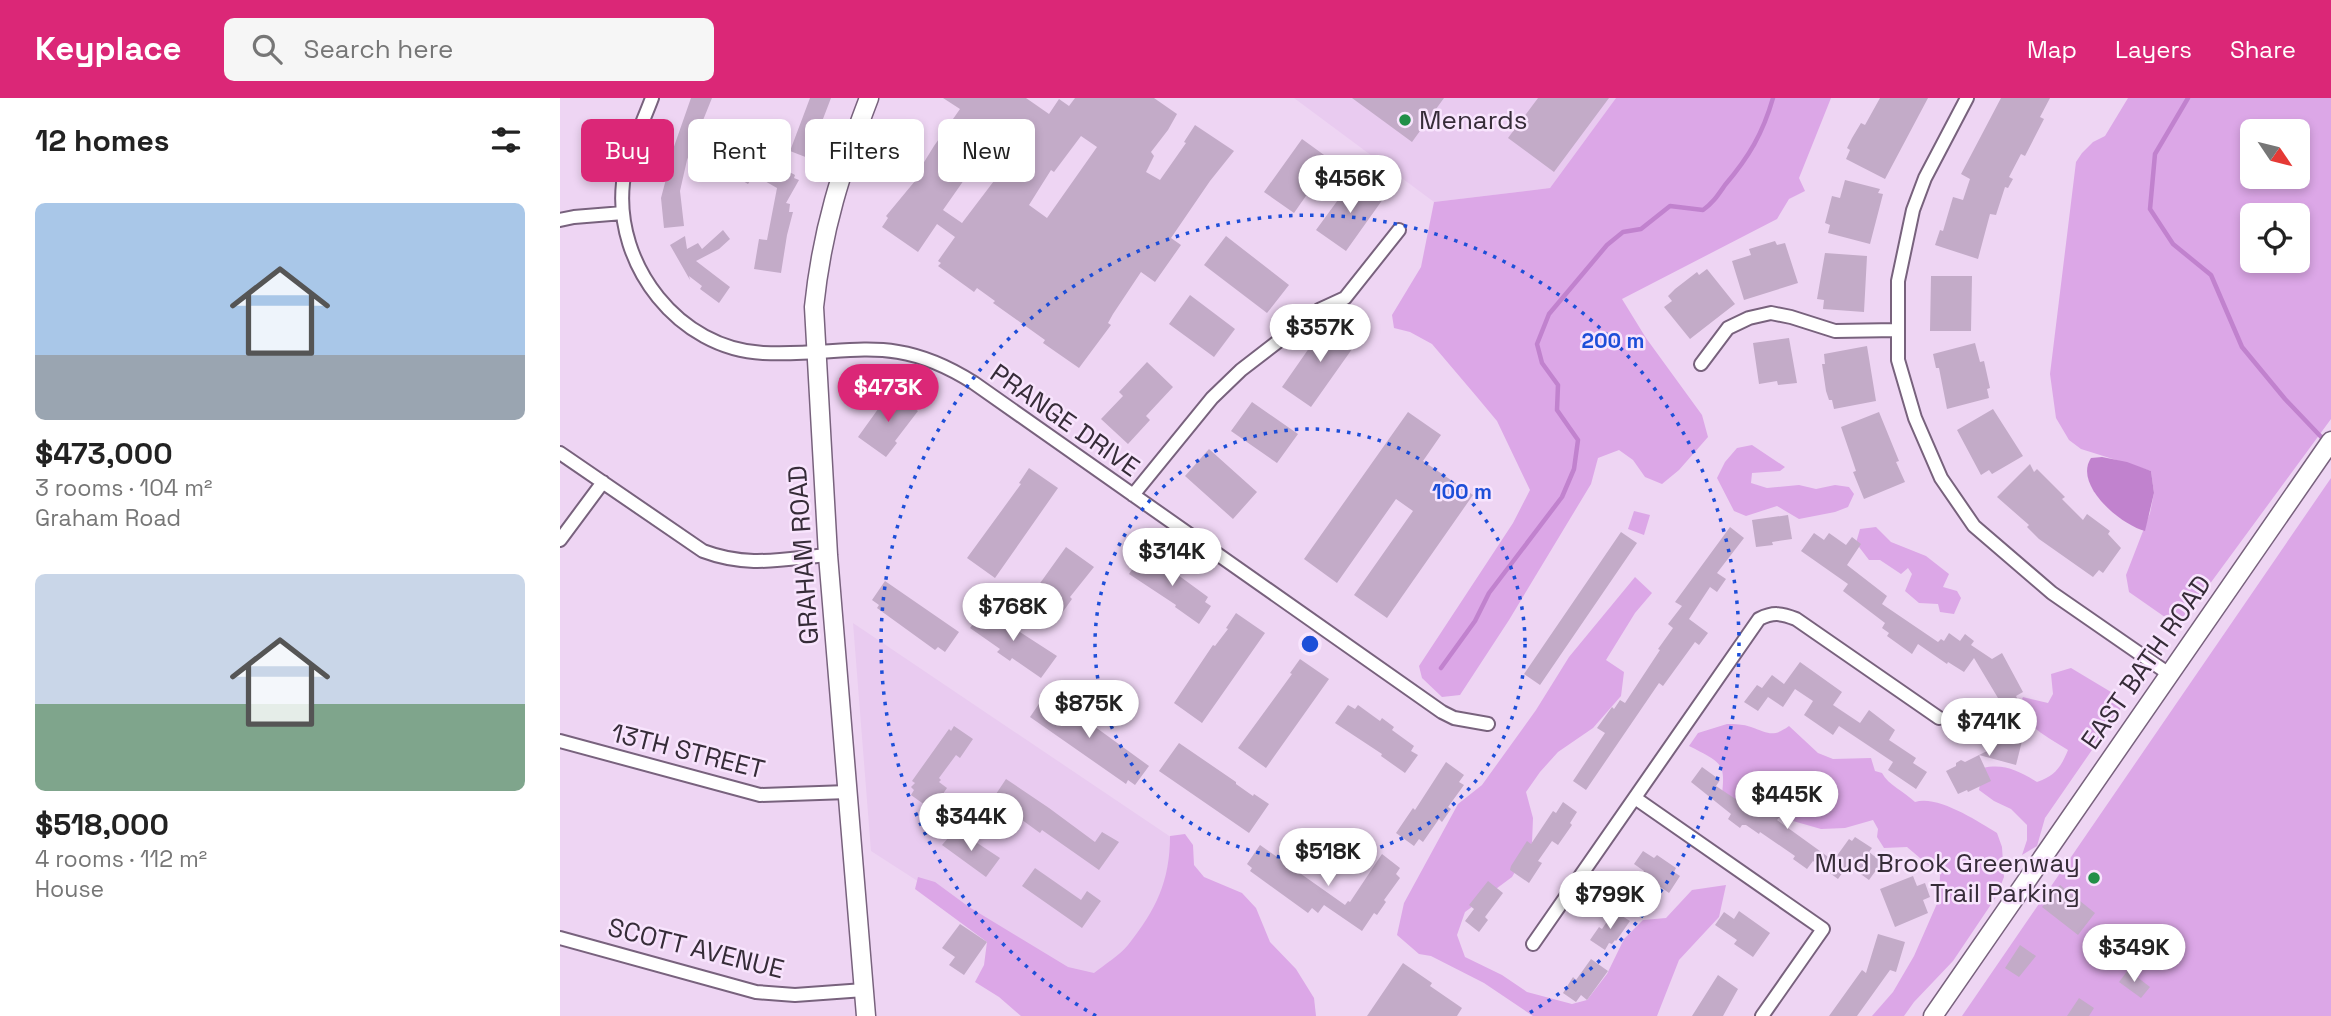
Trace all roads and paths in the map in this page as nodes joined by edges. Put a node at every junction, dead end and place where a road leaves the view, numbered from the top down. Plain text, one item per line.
1 (652, 98) edge
2 (869, 98) edge
3 (1967, 98) edge
4 (623, 213) junction
5 (560, 220) edge
6 (1399, 230) dead end
7 (1897, 330) junction
8 (816, 351) junction
9 (1701, 364) dead end
10 (2331, 441) edge
11 (560, 453) edge
12 (603, 482) junction
13 (1133, 495) junction
14 (560, 540) edge
15 (828, 555) junction
16 (2169, 674) junction
17 (1939, 718) dead end
18 (1488, 724) dead end
19 (560, 741) edge
20 (848, 792) junction
21 (1636, 798) junction
22 (560, 938) edge
23 (1533, 944) dead end
24 (864, 990) junction
25 (866, 1016) edge
26 (1762, 1016) edge
27 (1933, 1016) edge

1 - 4 street, PRANGE DRIVE
2 - 8 main road, GRAHAM ROAD
3 - 7 street
4 - 5 street
4 - 8 street, PRANGE DRIVE
6 - 13 street
7 - 9 street
7 - 16 street
8 - 13 street, PRANGE DRIVE
8 - 15 main road, GRAHAM ROAD
10 - 16 main road, EAST BATH ROAD
11 - 12 street
12 - 14 street
12 - 15 street
13 - 18 street, PRANGE DRIVE
15 - 20 main road, GRAHAM ROAD
16 - 27 main road, EAST BATH ROAD
17 - 21 street
19 - 20 street, 13TH STREET
20 - 24 main road, GRAHAM ROAD
21 - 23 street
21 - 26 street
22 - 24 street, SCOTT AVENUE
24 - 25 main road, GRAHAM ROAD

